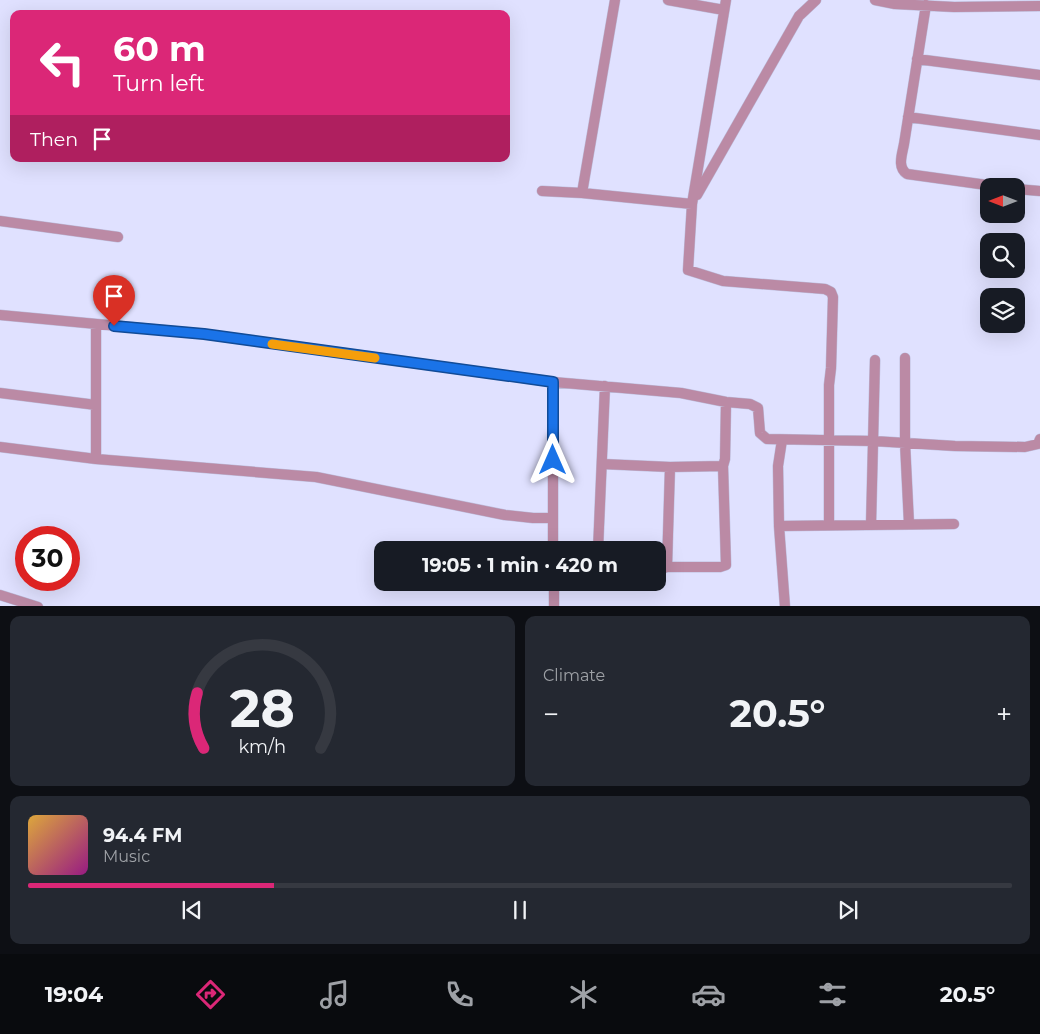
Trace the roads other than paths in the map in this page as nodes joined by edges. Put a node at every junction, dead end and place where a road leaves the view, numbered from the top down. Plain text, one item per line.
1 (615, 0) edge
2 (668, 0) edge
3 (816, 0) edge
4 (875, 0) edge
5 (954, 3) edge
6 (725, 5) edge
7 (926, 5) junction
8 (1040, 6) edge
9 (917, 59) junction
10 (1040, 75) edge
11 (908, 117) junction
12 (1040, 135) edge
13 (980, 184) edge
14 (542, 190) dead end
15 (1025, 190) edge
16 (1040, 191) edge
17 (582, 193) junction
18 (692, 204) junction
19 (0, 221) edge
20 (118, 236) dead end
21 (0, 315) edge
22 (96, 324) junction
23 (905, 358) dead end
24 (875, 360) dead end
25 (553, 382) junction
26 (605, 386) junction
27 (0, 393) edge
28 (726, 402) junction
29 (96, 405) junction
30 (1040, 439) edge
31 (782, 440) junction
32 (829, 440) junction
33 (873, 441) junction
34 (905, 443) junction
35 (0, 448) edge
36 (96, 459) junction
37 (602, 464) junction
38 (723, 466) junction
39 (670, 467) junction
40 (553, 518) junction
41 (909, 524) junction
42 (954, 524) dead end
43 (829, 525) junction
44 (871, 525) junction
45 (779, 526) junction
46 (553, 541) edge
47 (598, 541) edge
48 (664, 541) edge
49 (666, 569) edge
50 (554, 591) edge
51 (0, 595) edge
52 (38, 606) edge
53 (554, 606) edge
54 (785, 606) edge

1 - 17 street
2 - 6 street
3 - 18 street
4 - 7 street
5 - 7 street
5 - 8 street
6 - 18 street
7 - 9 street
9 - 10 street
9 - 11 street
11 - 12 street
11 - 13 street
14 - 17 street
15 - 16 street
17 - 18 street
18 - 32 street
19 - 20 street
21 - 22 street
22 - 25 street
22 - 29 street
23 - 34 street
24 - 33 street
25 - 26 street
25 - 40 street
26 - 28 street
26 - 37 street
27 - 29 street
28 - 31 street
28 - 38 street
29 - 36 street
30 - 34 street
31 - 32 street
31 - 45 street
32 - 33 street
32 - 43 street
33 - 34 street
33 - 44 street
34 - 41 street
35 - 36 street
36 - 40 street
37 - 39 street
37 - 47 street
38 - 39 street
38 - 49 street
39 - 48 street
40 - 46 street
41 - 42 street
41 - 44 street
43 - 44 street
43 - 45 street
45 - 54 street
50 - 53 street
51 - 52 street

